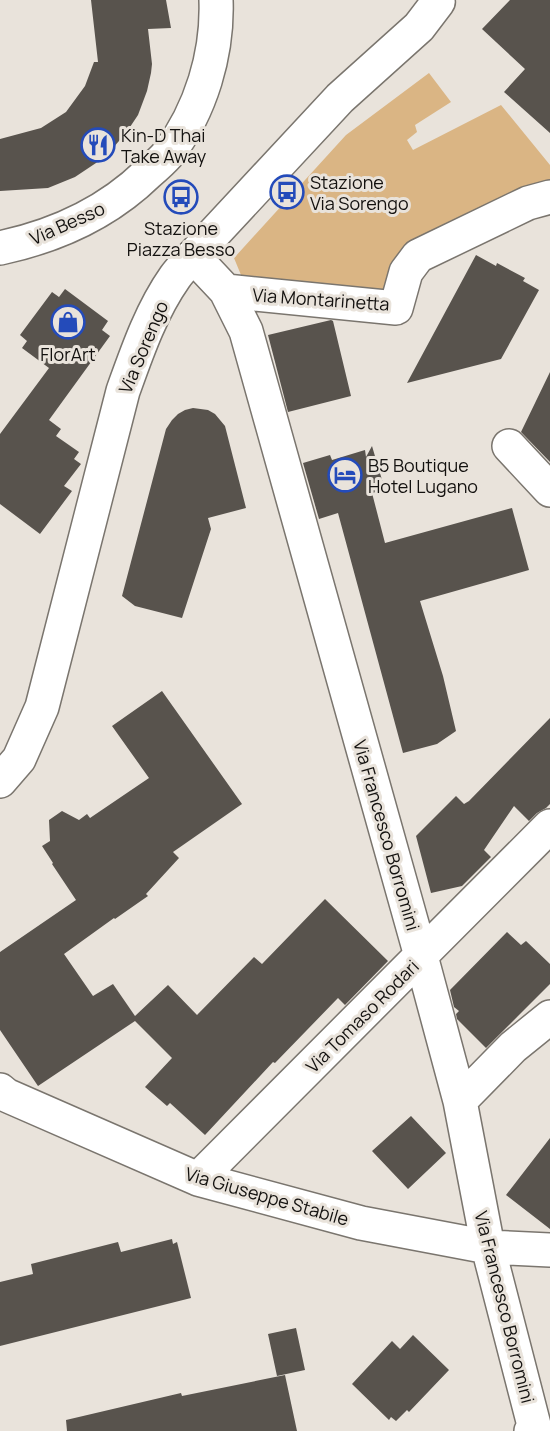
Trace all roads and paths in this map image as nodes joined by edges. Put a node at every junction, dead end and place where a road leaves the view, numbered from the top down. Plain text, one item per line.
1 (216, 0) edge
2 (441, 1) edge
3 (550, 197) edge
4 (0, 248) edge
5 (193, 256) junction
6 (226, 291) junction
7 (509, 446) dead end
8 (550, 490) edge
9 (0, 781) edge
10 (550, 826) edge
11 (421, 956) junction
12 (550, 1017) edge
13 (0, 1090) edge
14 (460, 1101) junction
15 (198, 1179) junction
16 (488, 1247) junction
17 (550, 1250) edge
18 (534, 1430) edge

1 - 4 street, Via Besso
2 - 5 street, Via Sorengo
3 - 6 street, Via Montarinetta
5 - 6 street, Via Francesco Borromini
5 - 9 street, Via Sorengo
6 - 11 street, Via Francesco Borromini
7 - 8 street
10 - 11 street, Via Tomaso Rodari
11 - 14 street, Via Francesco Borromini
11 - 15 street, Via Tomaso Rodari
12 - 14 street
13 - 15 street, Via Giuseppe Stabile
14 - 16 street, Via Francesco Borromini
15 - 16 street, Via Giuseppe Stabile
16 - 17 street, Via Giuseppe Stabile
16 - 18 street, Via Francesco Borromini

